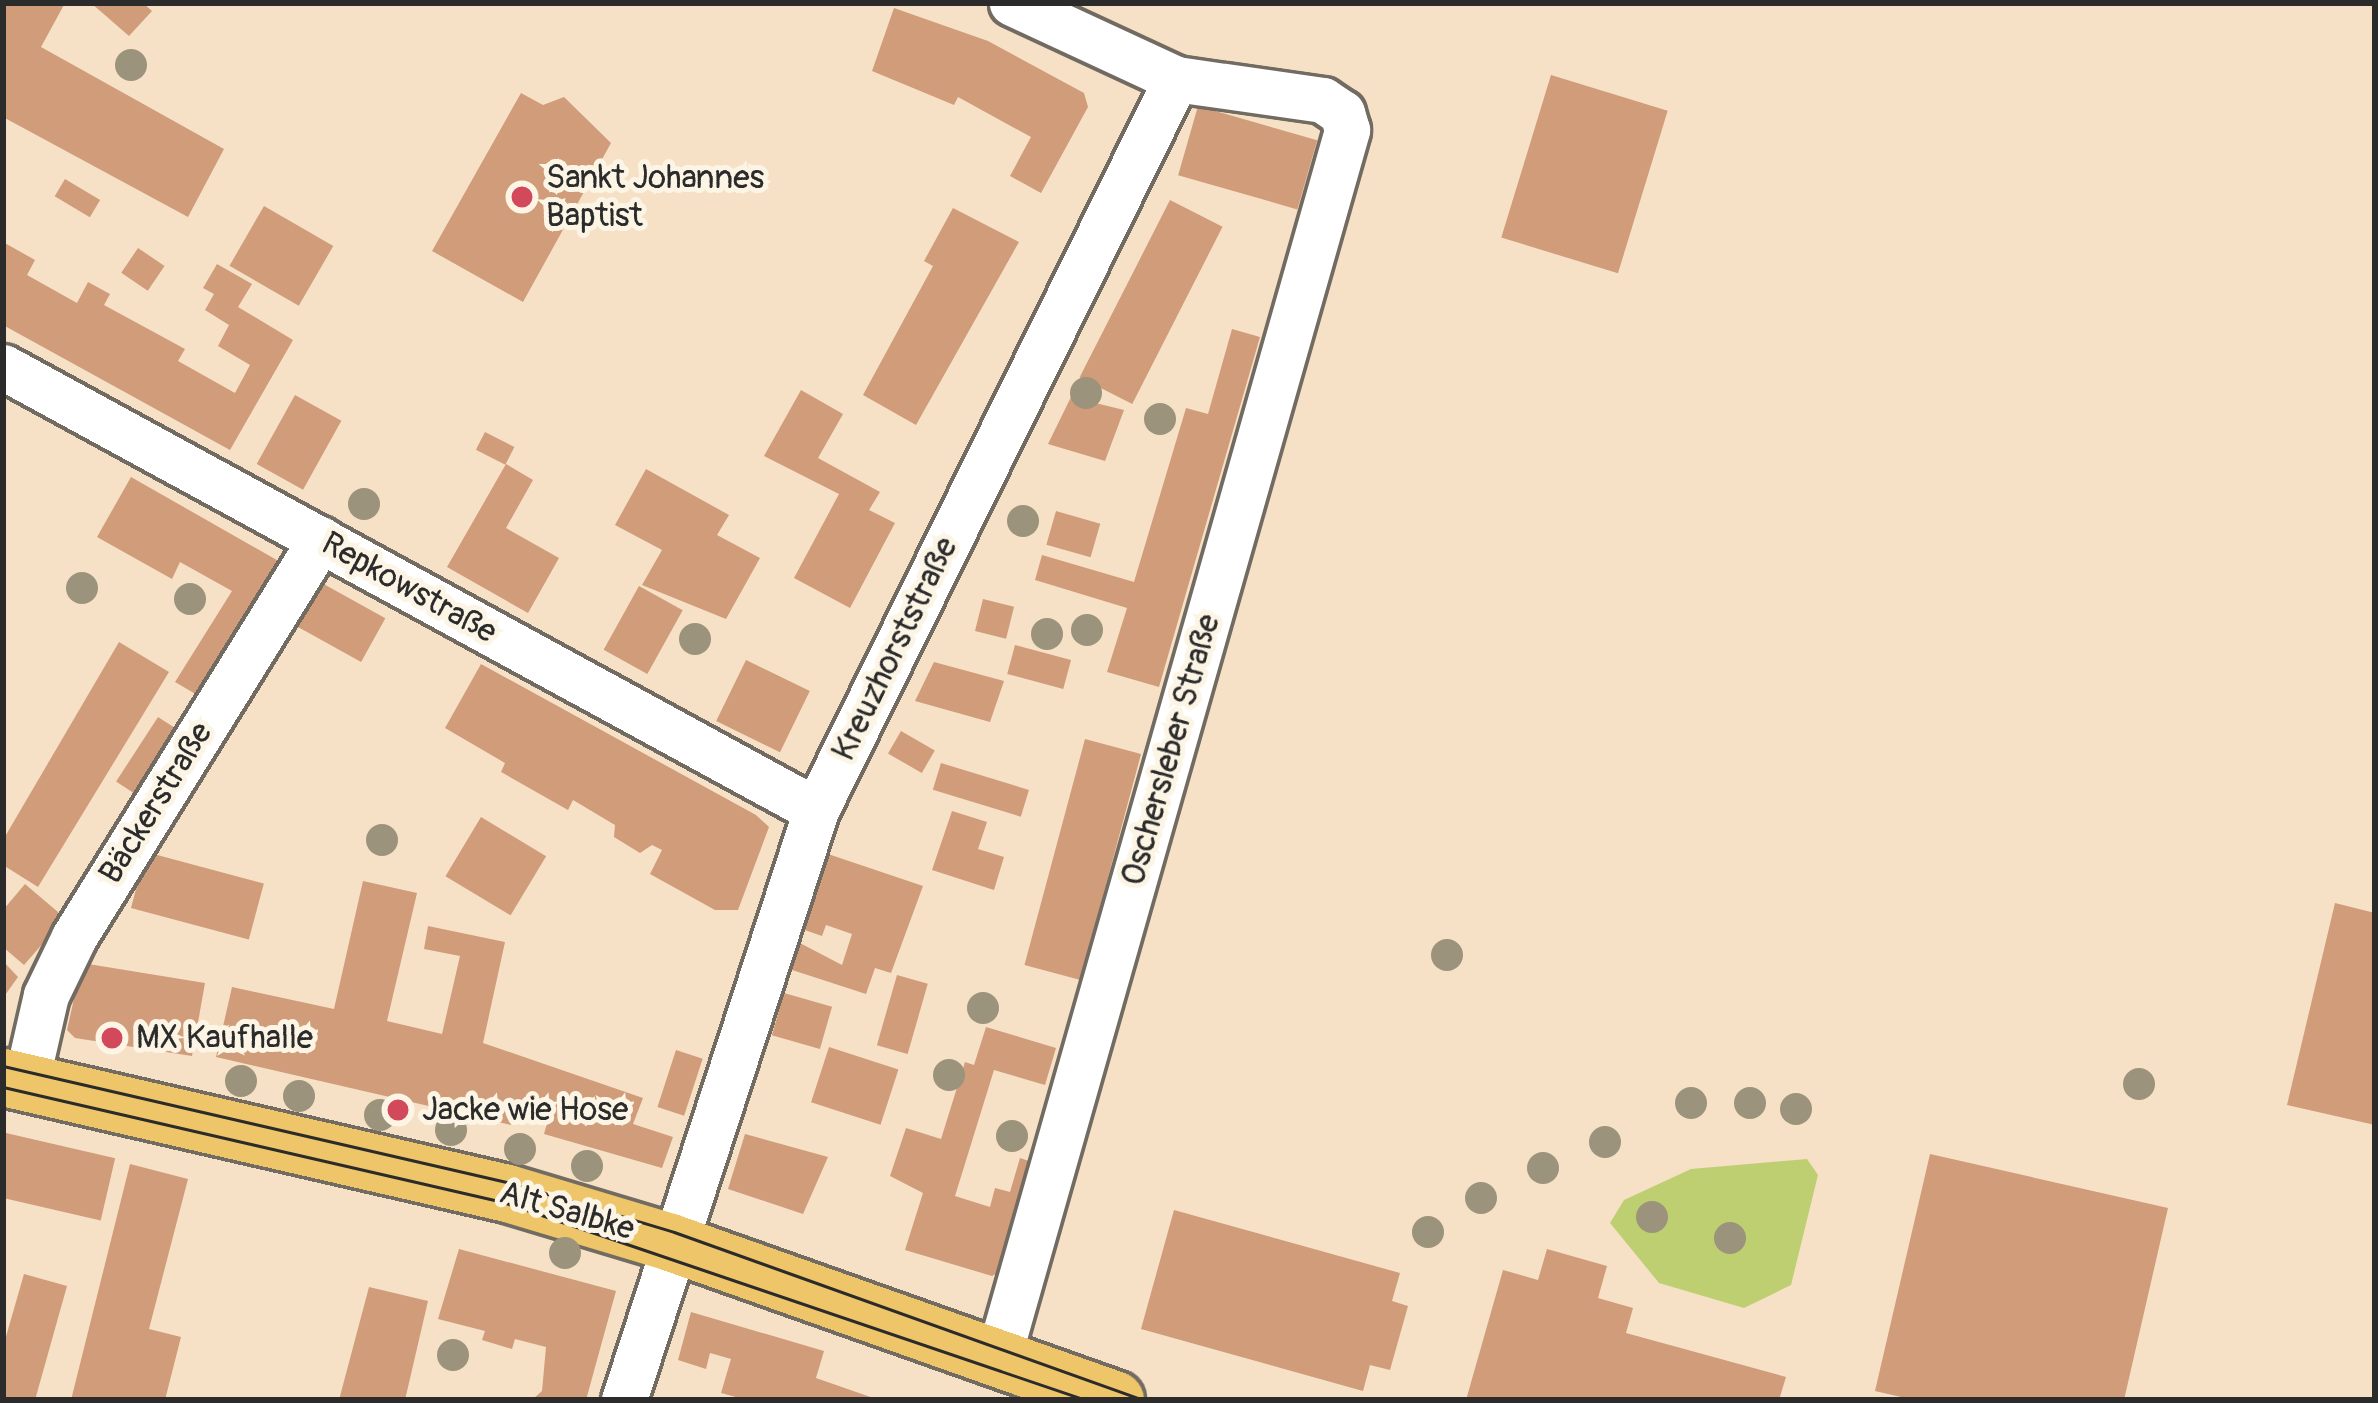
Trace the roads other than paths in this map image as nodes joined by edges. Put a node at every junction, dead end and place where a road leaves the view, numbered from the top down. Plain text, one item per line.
1 (1012, 3) edge
2 (1176, 79) junction
3 (3, 367) edge
4 (321, 539) junction
5 (816, 810) junction
6 (14, 1080) edge
7 (670, 1242) junction
8 (998, 1358) junction
9 (624, 1400) edge
10 (1115, 1400) edge

1 - 2 street
2 - 5 street, Kreuzhorststraße
2 - 8 street, Oschersleber Straße
3 - 4 street, Repkowstraße
4 - 5 street, Repkowstraße
4 - 6 street, Bäckerstraße
5 - 7 street, Kreuzhorststraße
6 - 7 main road, Alt Salbke
7 - 8 main road, Alt Salbke
7 - 9 street, Kreuzhorststraße
8 - 10 main road, Alt Salbke

